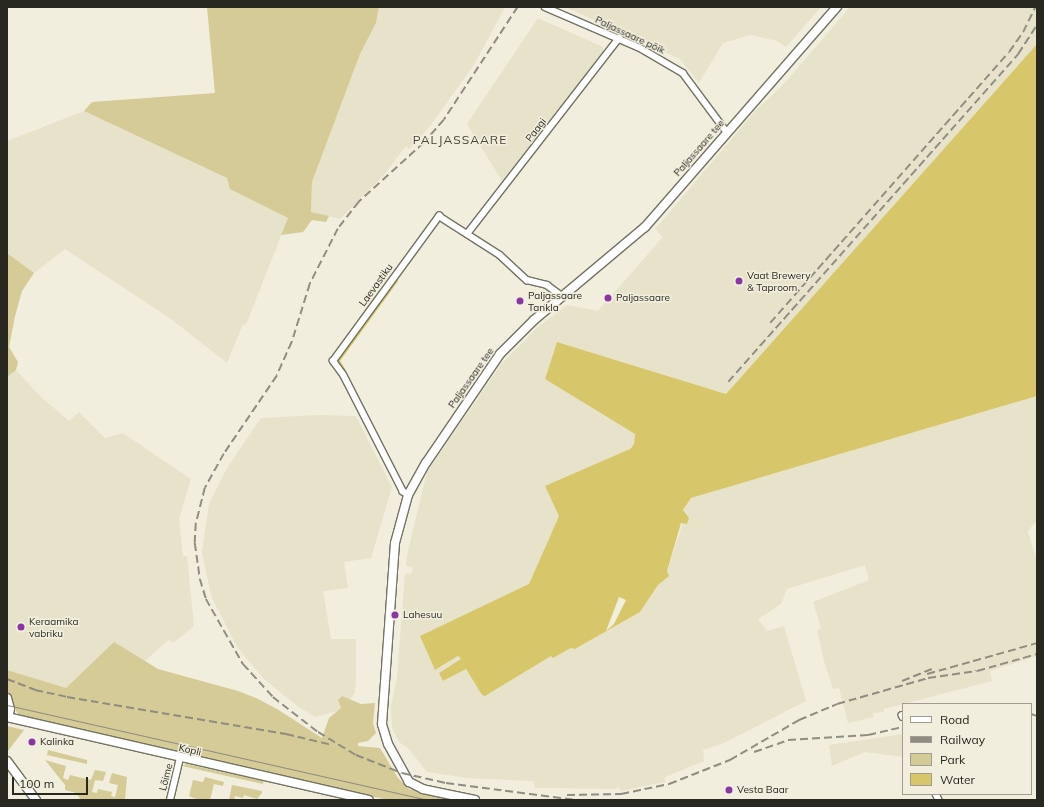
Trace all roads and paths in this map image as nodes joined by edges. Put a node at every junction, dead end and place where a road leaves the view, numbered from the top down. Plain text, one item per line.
1 (545, 7) edge
2 (837, 7) edge
3 (619, 38) junction
4 (726, 132) junction
5 (467, 234) junction
6 (562, 296) junction
7 (408, 495) junction
8 (7, 698) edge
9 (7, 717) edge
10 (180, 758) junction
11 (7, 761) edge
12 (7, 768) edge
13 (30, 800) edge
14 (36, 800) edge
15 (170, 800) edge
16 (368, 800) edge
17 (475, 800) edge

1 - 3 street, Paljassaare põik
2 - 4 street, Paljassaare tee
3 - 4 street, Paljassaare põik
3 - 5 street, Paagi
4 - 6 street, Paljassaare tee
5 - 6 street, Laevastiku
5 - 7 street, Laevastiku
6 - 7 street, Paljassaare tee
7 - 17 street, Paljassaare tee
8 - 9 street
9 - 10 street, Kopli
10 - 15 street, Lõime
10 - 16 street, Kopli
11 - 14 street
12 - 13 street

